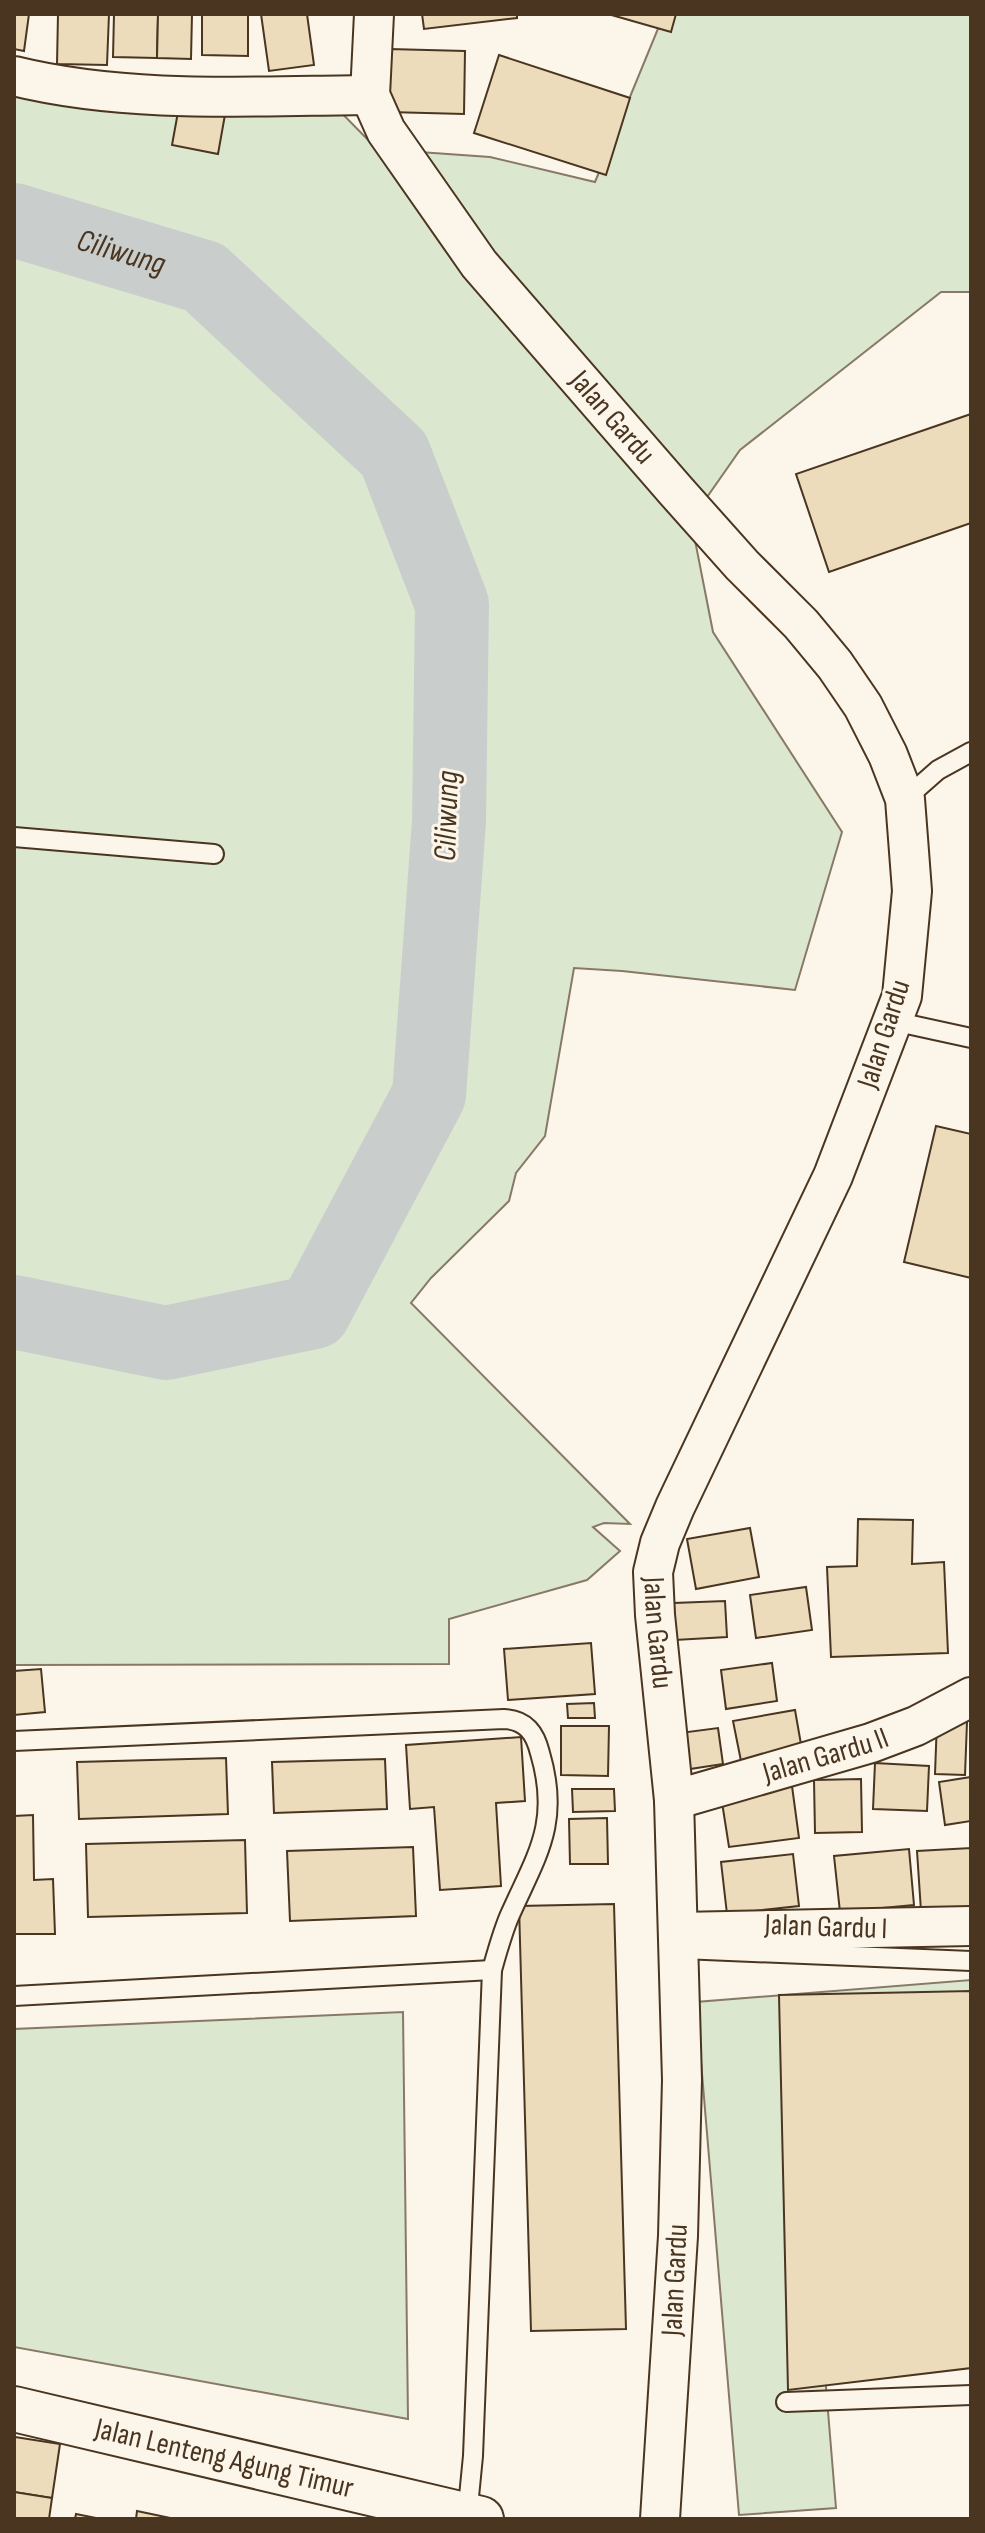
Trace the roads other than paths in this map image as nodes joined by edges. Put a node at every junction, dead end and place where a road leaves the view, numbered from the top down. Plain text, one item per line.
1 (374, 14) edge
2 (14, 76) edge
3 (370, 95) junction
4 (971, 752) edge
5 (905, 799) junction
6 (14, 837) edge
7 (214, 854) dead end
8 (893, 1021) junction
9 (971, 1038) edge
10 (971, 1697) edge
11 (14, 1741) edge
12 (674, 1800) junction
13 (971, 1926) edge
14 (679, 1940) junction
15 (971, 1961) edge
16 (492, 1970) junction
17 (14, 1996) edge
18 (971, 2395) edge
19 (786, 2402) dead end
20 (14, 2409) edge
21 (474, 2518) edge
22 (660, 2519) edge

1 - 3 street, Jalan Gardu
2 - 3 street
3 - 5 street, Jalan Gardu
4 - 5 lane
5 - 8 street, Jalan Gardu
6 - 7 lane
8 - 9 lane
8 - 12 street, Jalan Gardu
10 - 12 street, Jalan Gardu II
11 - 16 lane
12 - 14 street, Jalan Gardu
13 - 14 street
14 - 15 lane, Jalan Gardu I
14 - 22 street, Jalan Gardu
16 - 17 lane
16 - 21 lane
18 - 19 lane
20 - 21 main road, Jalan Lenteng Agung Timur

